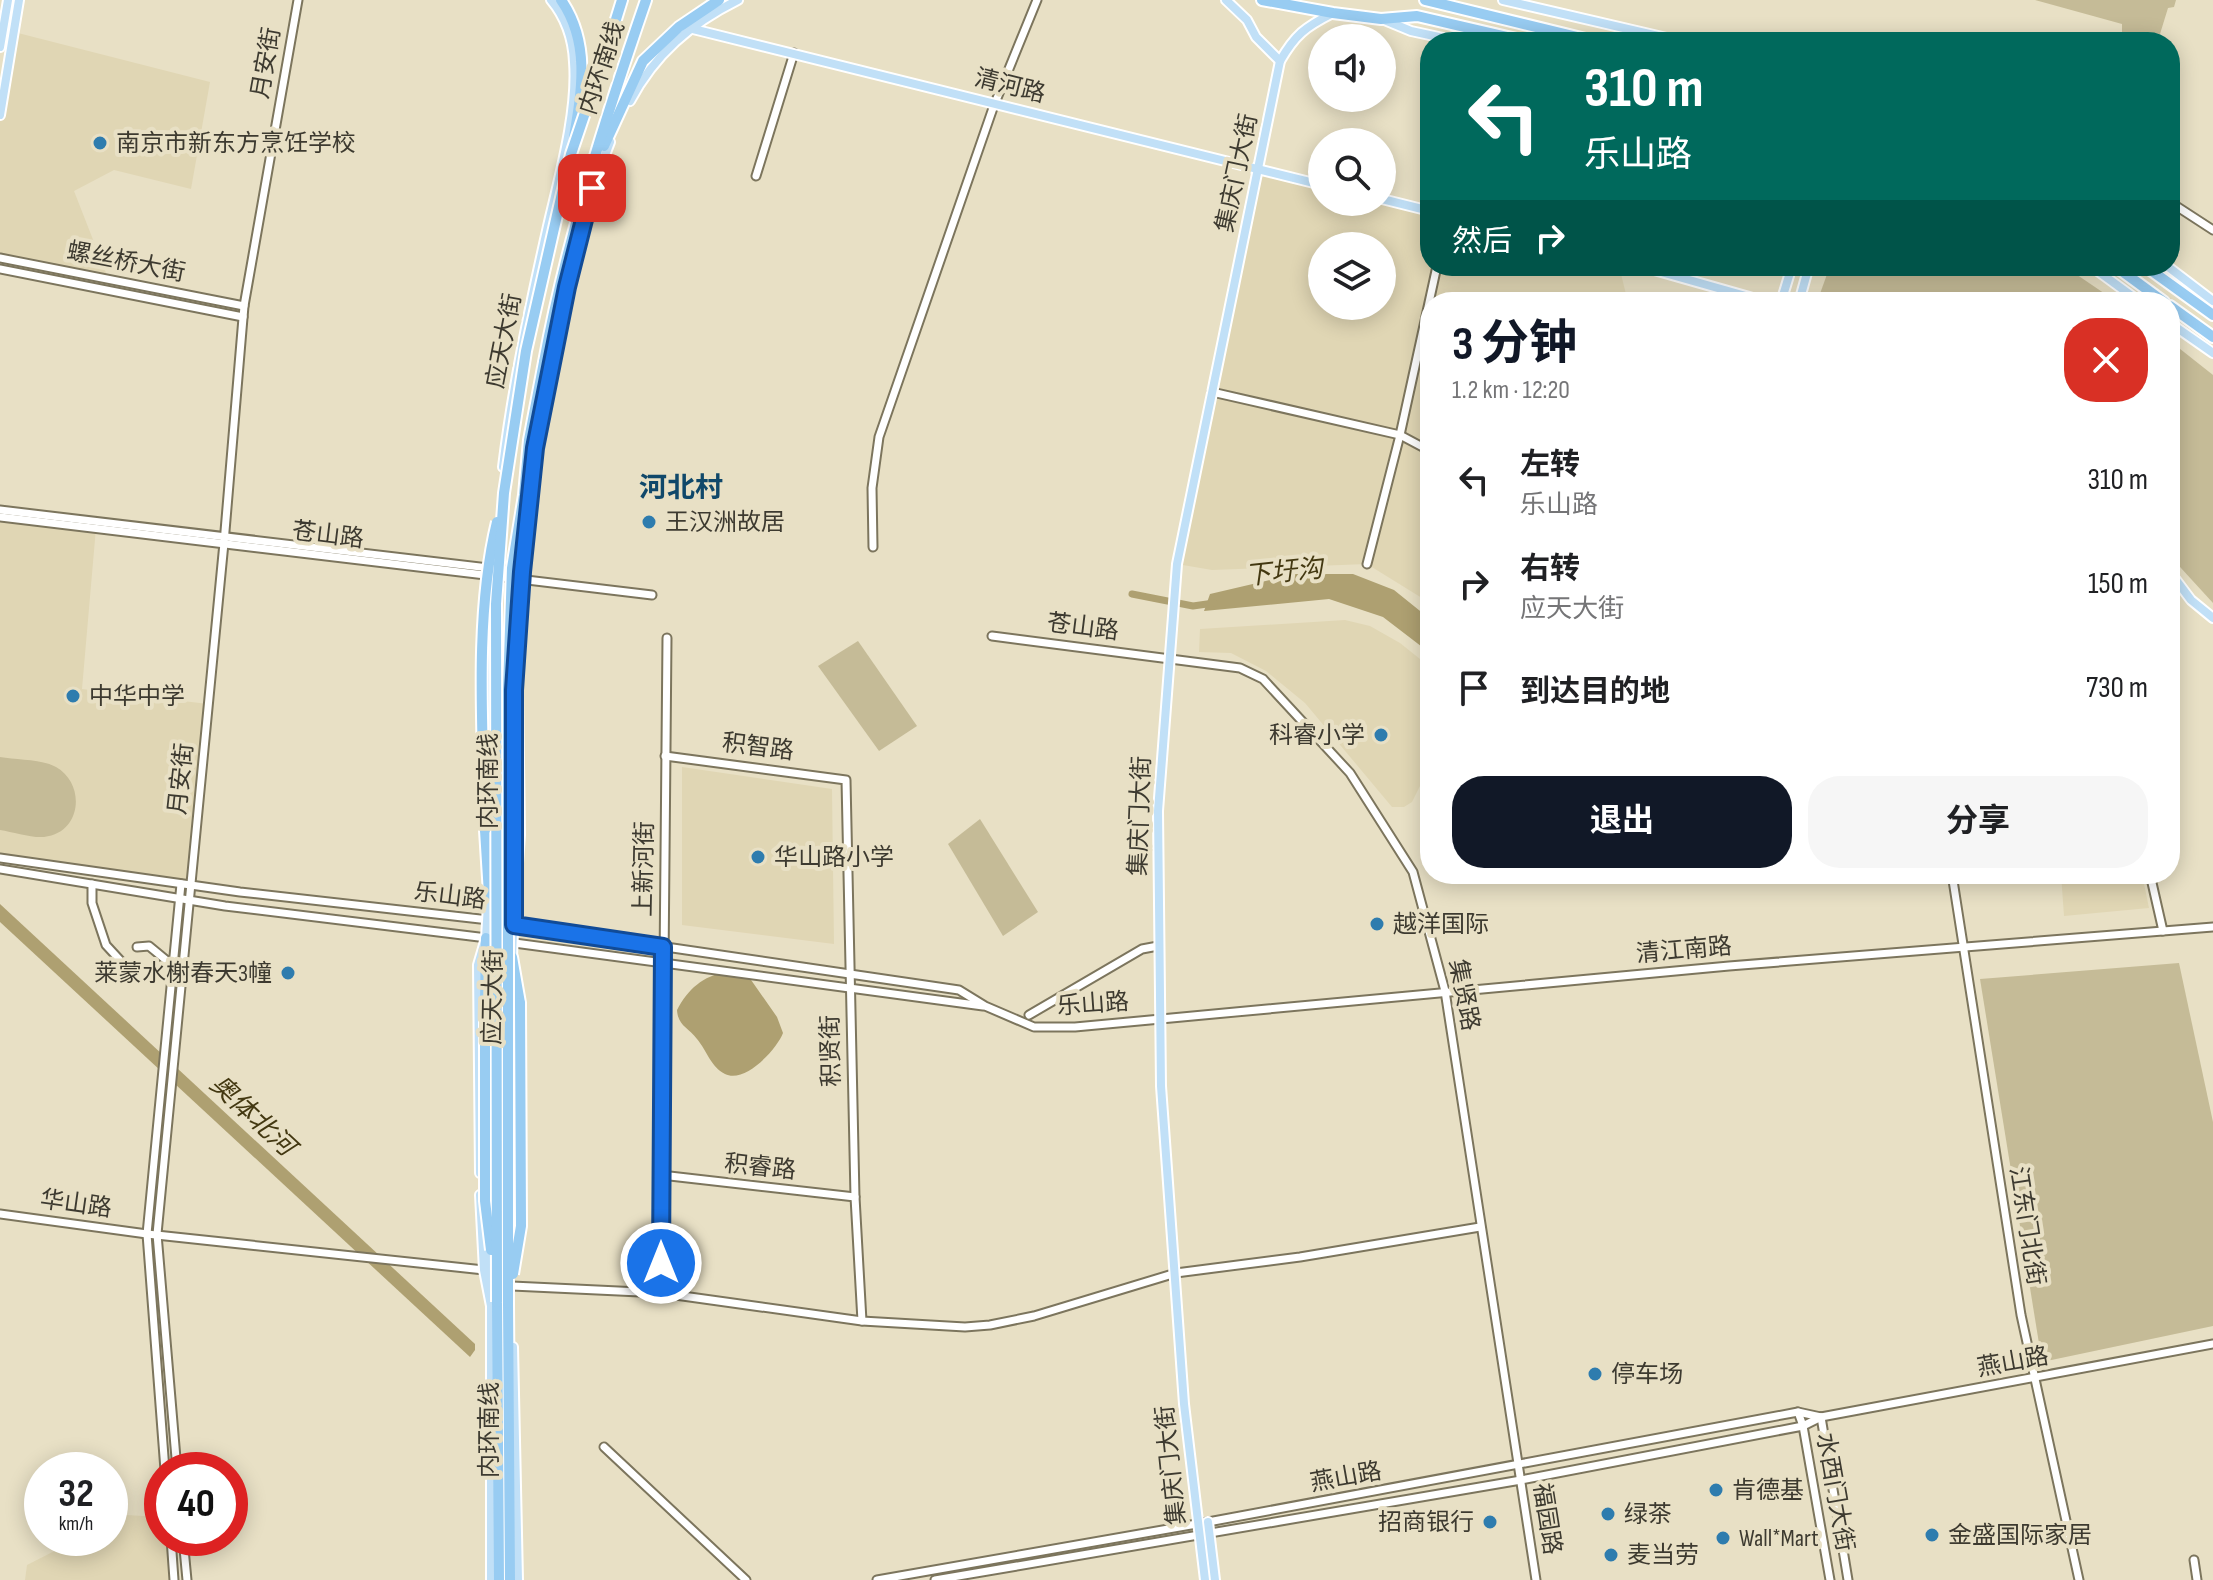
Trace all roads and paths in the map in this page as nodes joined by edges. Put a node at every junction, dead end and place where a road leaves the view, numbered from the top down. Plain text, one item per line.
1 (8, 0) edge
2 (19, 0) edge
3 (298, 0) edge
4 (551, 0) edge
5 (561, 0) edge
6 (622, 0) edge
7 (646, 0) edge
8 (719, 0) edge
9 (738, 0) edge
10 (1037, 0) edge
11 (1226, 0) edge
12 (1262, 0) edge
13 (1425, 0) edge
14 (1503, 0) edge
15 (1333, 13) junction
16 (1381, 19) junction
17 (688, 24) junction
18 (1487, 32) edge
19 (1557, 32) edge
20 (1641, 32) edge
21 (1420, 33) edge
22 (0, 47) edge
23 (794, 53) junction
24 (1280, 61) junction
25 (996, 103) junction
26 (0, 115) edge
27 (571, 154) junction
28 (1259, 170) junction
29 (756, 176) dead end
30 (1308, 182) edge
31 (586, 184) junction
32 (1396, 202) edge
33 (1420, 208) edge
34 (2180, 209) edge
35 (2213, 230) edge
36 (0, 258) edge
37 (0, 269) edge
38 (1675, 276) edge
39 (2105, 276) edge
40 (2129, 276) edge
41 (2159, 276) edge
42 (2180, 276) edge
43 (1732, 292) edge
44 (2126, 292) edge
45 (2150, 292) edge
46 (2213, 301) edge
47 (244, 306) junction
48 (2180, 313) edge
49 (2213, 315) edge
50 (243, 317) junction
51 (2180, 330) edge
52 (2213, 337) edge
53 (1420, 344) edge
54 (2213, 353) edge
55 (1212, 392) junction
56 (1400, 435) junction
57 (1420, 446) edge
58 (504, 493) junction
59 (524, 495) junction
60 (0, 510) edge
61 (0, 517) edge
62 (224, 539) junction
63 (873, 547) dead end
64 (1367, 564) dead end
65 (492, 572) junction
66 (522, 575) junction
67 (2180, 585) edge
68 (652, 595) dead end
69 (2213, 618) edge
70 (992, 636) dead end
71 (667, 638) dead end
72 (1169, 657) junction
73 (665, 756) junction
74 (846, 780) joint
75 (0, 858) edge
76 (0, 869) edge
77 (92, 884) junction
78 (181, 884) junction
79 (1954, 884) edge
80 (2152, 884) edge
81 (191, 885) junction
82 (489, 894) junction
83 (179, 898) junction
84 (190, 900) junction
85 (514, 906) junction
86 (487, 920) junction
87 (514, 925) junction
88 (2213, 927) edge
89 (2163, 931) junction
90 (486, 938) junction
91 (513, 943) junction
92 (1158, 946) junction
93 (137, 947) dead end
94 (663, 947) junction
95 (1963, 947) junction
96 (512, 957) junction
97 (663, 964) junction
98 (172, 965) junction
99 (130, 971) dead end
100 (849, 974) junction
101 (850, 990) junction
102 (1445, 991) junction
103 (985, 1006) junction
104 (1029, 1015) dead end
105 (1160, 1019) junction
106 (661, 1175) junction
107 (855, 1197) junction
108 (0, 1214) edge
109 (1480, 1227) junction
110 (147, 1234) junction
111 (157, 1235) junction
112 (484, 1270) junction
113 (1176, 1273) junction
114 (512, 1286) junction
115 (661, 1293) junction
116 (499, 1304) junction
117 (862, 1321) junction
118 (2213, 1344) edge
119 (2035, 1378) junction
120 (1798, 1412) junction
121 (1821, 1417) junction
122 (1803, 1426) junction
123 (604, 1447) dead end
124 (164, 1452) edge
125 (175, 1452) edge
126 (1583, 1453) junction
127 (1518, 1465) junction
128 (1585, 1468) junction
129 (1521, 1480) junction
130 (1208, 1522) junction
131 (1197, 1524) junction
132 (1209, 1533) junction
133 (1199, 1534) junction
134 (172, 1556) edge
135 (185, 1556) edge
136 (2194, 1560) dead end
137 (902, 1578) edge
138 (174, 1580) edge
139 (187, 1580) edge
140 (491, 1580) edge
141 (499, 1580) edge
142 (510, 1580) edge
143 (518, 1580) edge
144 (746, 1580) edge
145 (877, 1580) edge
146 (935, 1580) edge
147 (1205, 1580) edge
148 (1215, 1580) edge
149 (1536, 1580) edge
150 (1830, 1580) edge
151 (1848, 1580) edge
152 (2079, 1580) edge
153 (2197, 1580) edge

1 - 22 main road
2 - 26 main road
3 - 47 street, 月安街
4 - 65 main road, 应天大街
5 - 27 highway, bridge
6 - 27 highway, 内环南线, bridge
7 - 31 highway, 内环南线
8 - 17 highway
9 - 17 main road, 应天大街
10 - 25 street
11 - 24 main road
12 - 15 highway
13 - 19 highway
14 - 20 main road
15 - 16 highway
15 - 24 main road
16 - 18 highway
16 - 21 main road
17 - 23 main road, 清河路
17 - 31 highway
17 - 66 main road, 应天大街
23 - 25 main road, 清河路
23 - 29 street
24 - 28 main road, 集庆门大街
25 - 28 main road, 清河路
25 - 63 street
27 - 58 highway, 内环南线, bridge
28 - 30 main road, 清河路
28 - 55 main road, 集庆门大街
31 - 59 highway, 内环南线, bridge
32 - 33 main road
34 - 35 street
36 - 47 street, 螺丝桥大街
37 - 50 street, 螺丝桥大街
38 - 43 main road
39 - 44 main road
40 - 45 highway
41 - 49 highway
42 - 46 main road
47 - 50 street, 月安街
48 - 52 highway
50 - 62 street, 月安街
51 - 54 main road
53 - 56 street
55 - 56 street
55 - 72 main road, 集庆门大街
56 - 57 street
56 - 64 street
58 - 82 highway, bridge
58 - 116 highway, 内环南线, bridge
59 - 85 highway, bridge
59 - 116 highway, 内环南线, bridge
60 - 62 street, 苍山路
61 - 62 street, 苍山路
62 - 65 street, 苍山路
62 - 81 street, 月安街
65 - 66 street, 苍山路
65 - 82 main road, 应天大街
66 - 68 street, 苍山路
66 - 85 main road, 应天大街
67 - 69 main road
70 - 72 street, 苍山路
71 - 73 street, 上新河街
72 - 92 main road, 集庆门大街
72 - 102 street, 集贤路
73 - 74 street, 积智路
73 - 94 street, 上新河街
74 - 100 street, 积贤街
75 - 78 street, 乐山路
76 - 77 street, 乐山路
77 - 83 street, 乐山路
77 - 99 street
78 - 81 street, 乐山路
78 - 83 street
79 - 95 street, 江东门北街
80 - 89 street
81 - 84 street, 月安街
81 - 86 street, 乐山路
82 - 86 main road, 应天大街
83 - 84 street, 乐山路
83 - 98 street
84 - 90 street, 乐山路
84 - 111 street, 月安街
85 - 87 main road, 应天大街
86 - 87 street, 乐山路
86 - 90 main road, 应天大街
87 - 91 main road, 应天大街
87 - 94 street, 乐山路
88 - 89 street, 清江南路
89 - 95 street, 清江南路
90 - 91 street, 乐山路
90 - 112 main road, 应天大街
90 - 116 main road, 应天大街
90 - 116 highway, bridge
91 - 96 main road, 应天大街
91 - 97 street, 乐山路
92 - 104 street
92 - 105 main road, 集庆门大街
93 - 98 street
94 - 97 street, 上新河街
94 - 100 street, 乐山路
95 - 102 street, 清江南路
95 - 119 street, 江东门北街
96 - 114 main road, 应天大街
96 - 116 highway, bridge
97 - 101 street, 乐山路
97 - 106 street, 上新河街
98 - 110 street
100 - 101 street, 积贤街
100 - 103 street, 乐山路
101 - 103 street, 乐山路
101 - 107 street, 积贤街
102 - 105 street, 清江南路
102 - 109 street, 集贤路
103 - 105 street, 乐山路
105 - 113 main road, 集庆门大街
106 - 107 street, 积睿路
106 - 115 street, 上新河街
107 - 117 street, 积贤街
108 - 110 street, 华山路
109 - 113 street
109 - 127 street, 集贤路
110 - 111 street, 华山路
110 - 124 street
111 - 112 street, 华山路
111 - 125 street, 月安街
112 - 116 main road, 应天大街
113 - 117 street
113 - 131 main road, 集庆门大街
114 - 115 street
114 - 143 main road, 应天大街
115 - 117 street
116 - 140 main road, 应天大街
116 - 141 highway, 内环南线
116 - 142 highway, 内环南线
118 - 119 street, 燕山路
119 - 121 street, 燕山路
119 - 152 street, 江东门北街
120 - 121 street, 燕山路
120 - 122 street, 水西门大街
120 - 126 street, 燕山路
121 - 122 street, 燕山路
121 - 151 street, 水西门大街
122 - 128 street, 燕山路
122 - 150 street, 水西门大街
123 - 144 street
126 - 127 street, 燕山路
126 - 128 street
127 - 129 street, 福园路
127 - 130 street, 燕山路
128 - 129 street, 燕山路
129 - 132 street, 燕山路
129 - 149 street, 福园路
130 - 131 street, 燕山路
130 - 132 main road, 集庆门大街
131 - 133 main road, 集庆门大街
131 - 137 street, 燕山路
132 - 133 street, 燕山路
132 - 148 main road, 集庆门大街
133 - 146 street, 燕山路
133 - 147 main road, 集庆门大街
134 - 138 street
135 - 139 street
136 - 153 street
137 - 145 street, 燕山路

